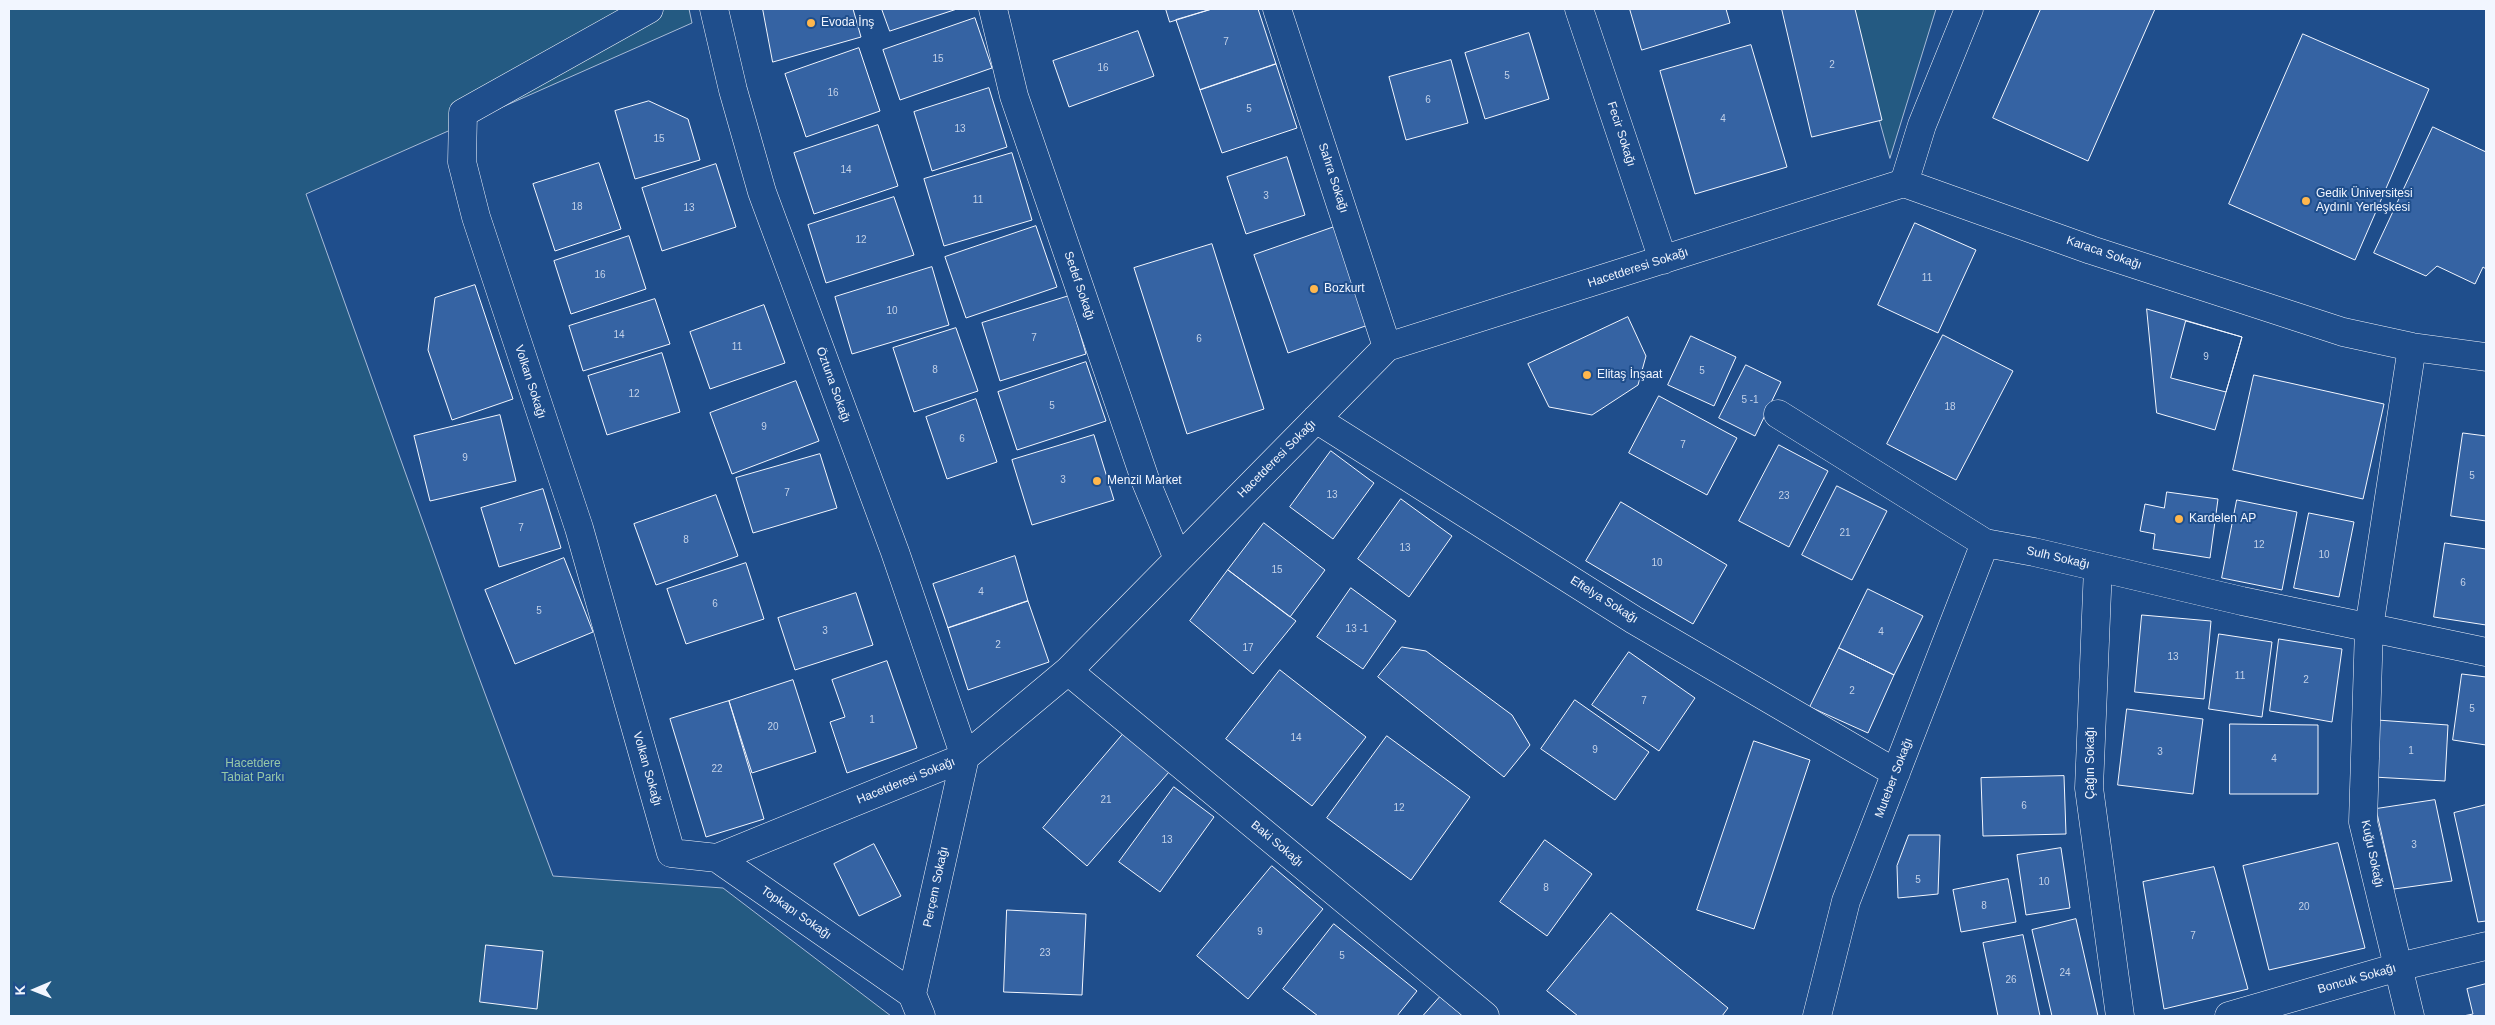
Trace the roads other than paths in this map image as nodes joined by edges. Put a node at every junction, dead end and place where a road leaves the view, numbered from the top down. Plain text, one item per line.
1 (648, 9) edge
2 (714, 9) edge
3 (992, 9) edge
4 (1276, 9) edge
5 (1579, 9) edge
6 (1970, 9) edge
7 (1904, 183) junction
8 (1663, 260) junction
9 (2412, 347) junction
10 (1387, 348) junction
11 (2486, 357) edge
12 (1778, 414) dead end
13 (1316, 420) junction
14 (1985, 543) junction
15 (1178, 559) junction
16 (2098, 567) junction
17 (2369, 628) junction
18 (2486, 652) edge
19 (1068, 671) junction
20 (964, 757) junction
21 (1896, 773) junction
22 (671, 853) joint
23 (717, 858) junction
24 (2486, 946) edge
25 (2398, 967) junction
26 (917, 1005) edge
27 (1485, 1016) edge
28 (1817, 1016) edge
29 (2120, 1016) edge
30 (2229, 1016) edge
31 (2410, 1016) edge

1 - 22 street, Volkan Sokağı
2 - 20 street, Öztuna Sokağı
3 - 15 street, Sedef Sokağı
4 - 10 street, Sahra Sokağı
5 - 8 street, Fecir Sokağı
6 - 7 street
7 - 8 street, Hacetderesi Sokağı
7 - 9 street, Karaca Sokağı
8 - 10 street, Hacetderesi Sokağı
9 - 11 street, Karaca Sokağı
9 - 17 street
10 - 13 street, Hacetderesi Sokağı
12 - 14 street, Sulh Sokağı
13 - 15 street, Hacetderesi Sokağı
13 - 21 street, Eftelya Sokağı
14 - 16 street, Sulh Sokağı
14 - 21 street, Muteber Sokağı
15 - 19 street, Hacetderesi Sokağı
16 - 17 street, Sulh Sokağı
16 - 29 street, Çağın Sokağı
17 - 18 street, Sulh Sokağı
17 - 25 street, Kuğu Sokağı
19 - 20 street, Hacetderesi Sokağı
19 - 27 street, Baki Sokağı
20 - 23 street, Hacetderesi Sokağı
20 - 26 street, Perçem Sokağı
21 - 28 street, Muteber Sokağı
22 - 23 street, Topkapı Sokağı
23 - 26 street, Topkapı Sokağı
24 - 25 street, Boncuk Sokağı
25 - 30 street, Boncuk Sokağı
25 - 31 street, Kuğu Sokağı

